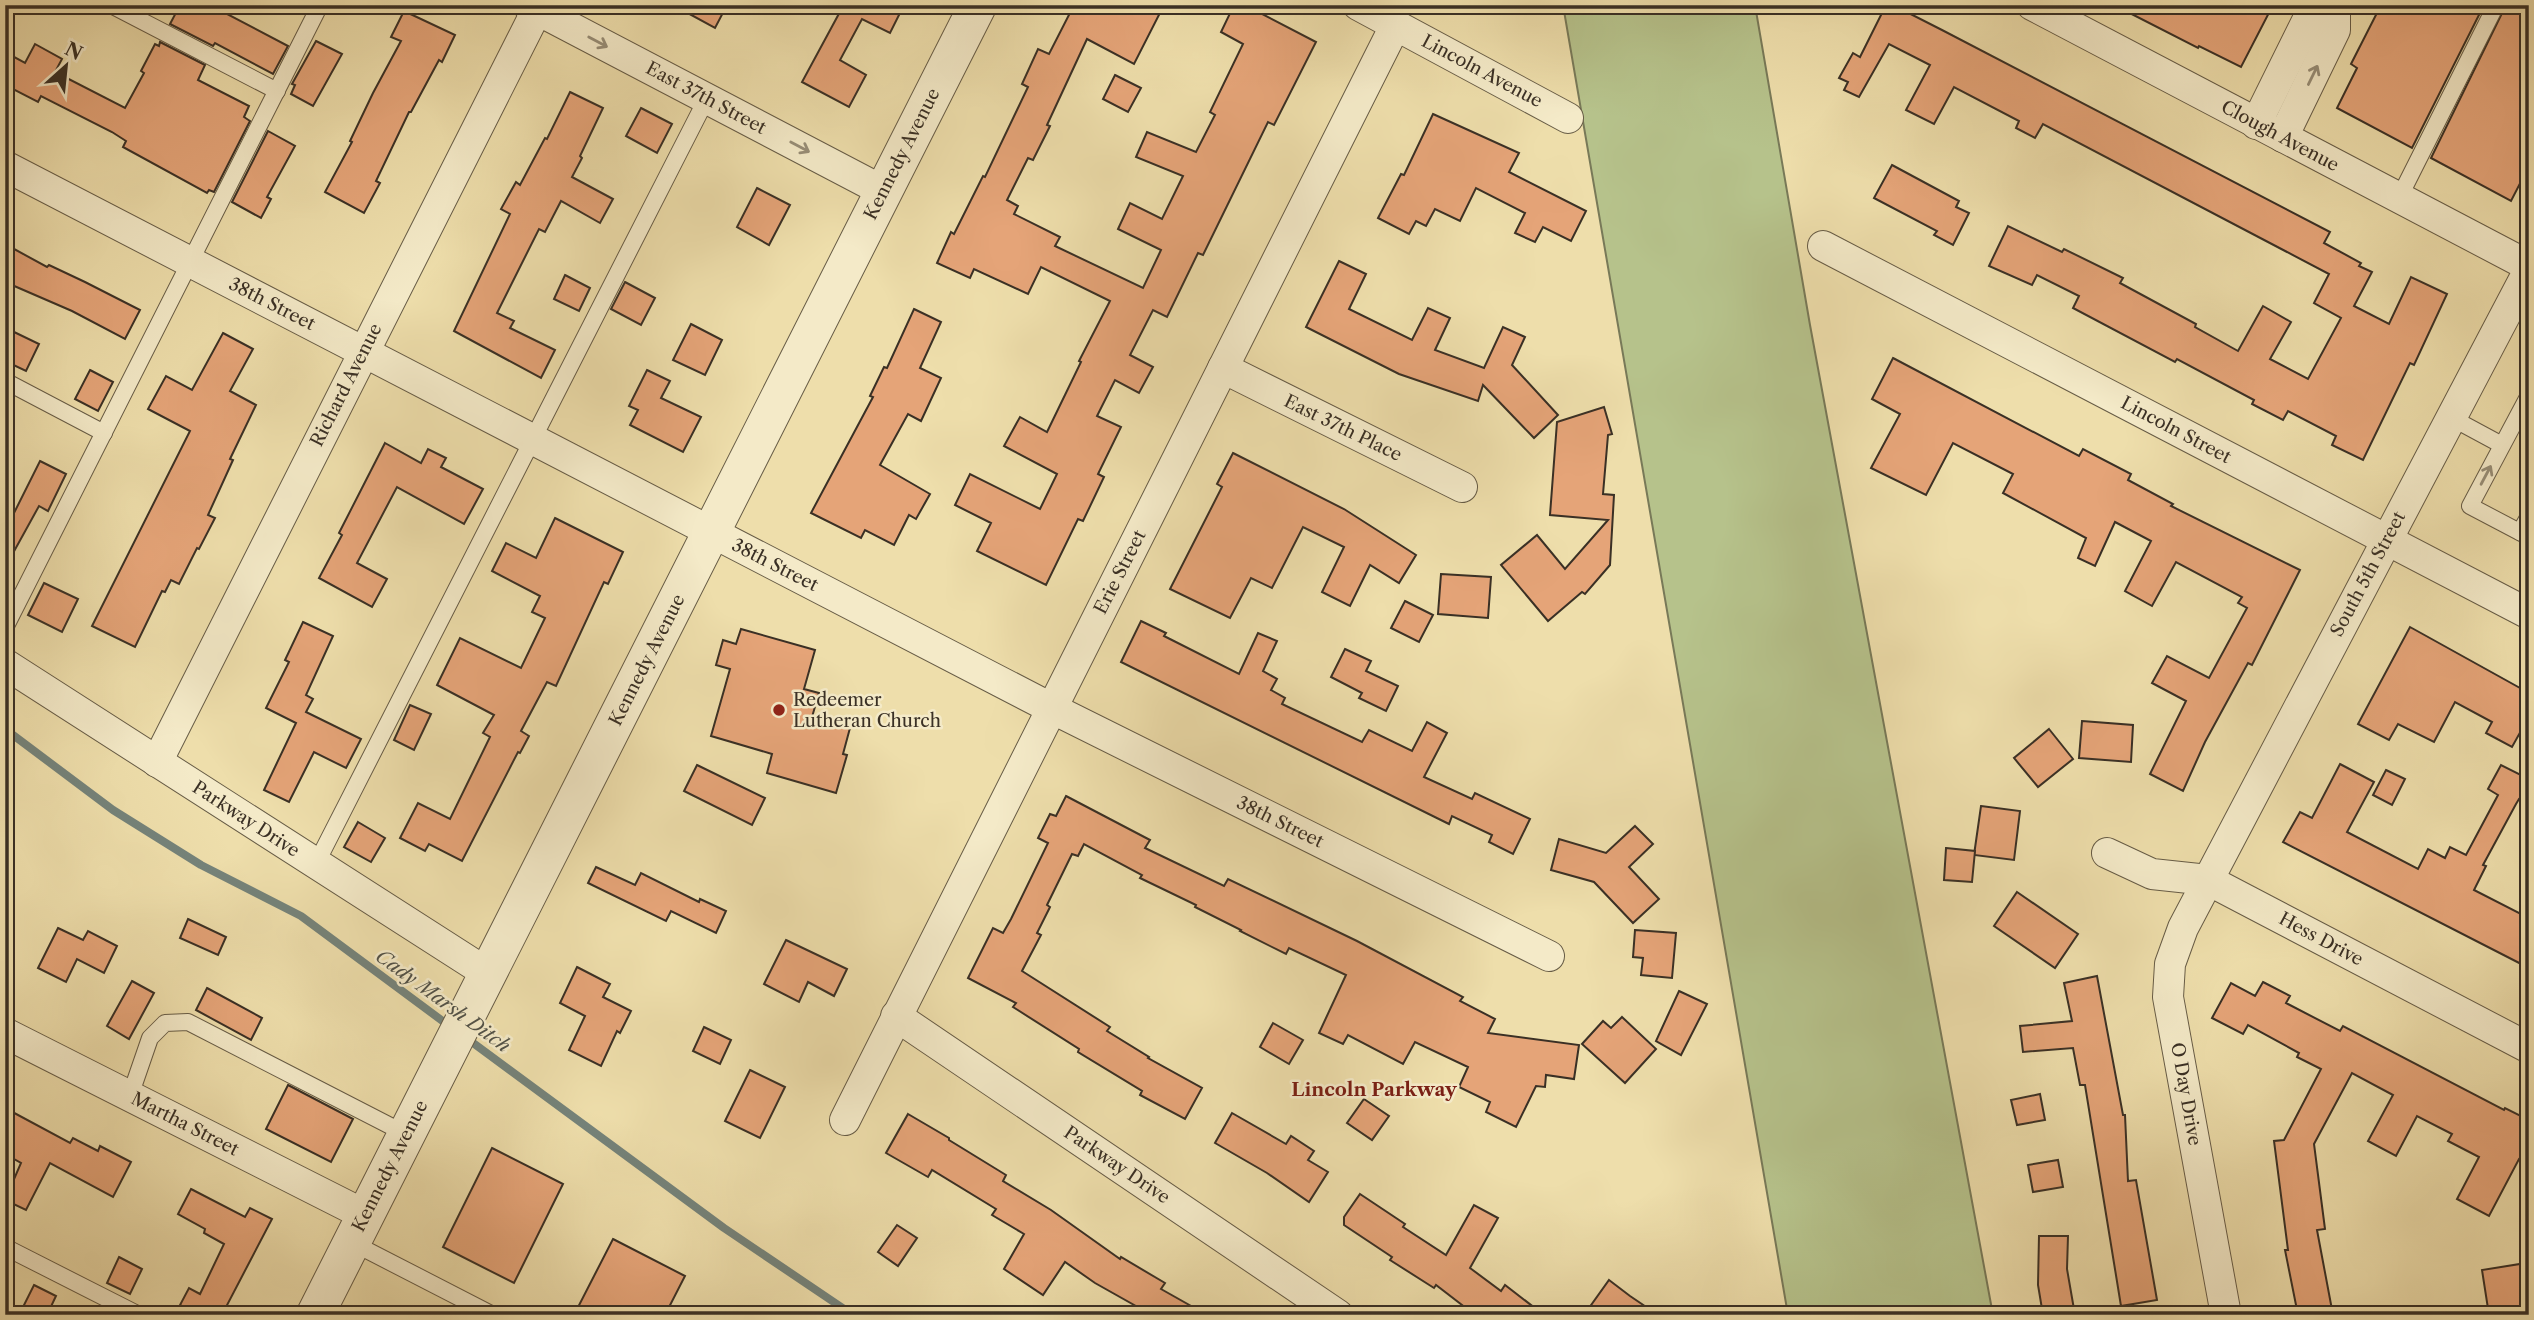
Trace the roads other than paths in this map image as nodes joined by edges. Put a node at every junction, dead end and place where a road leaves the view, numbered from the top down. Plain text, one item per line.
1 (111, 5) edge
2 (320, 5) edge
3 (978, 5) edge
4 (1358, 5) edge
5 (2032, 5) edge
6 (2329, 5) edge
7 (2335, 5) edge
8 (2496, 5) edge
9 (533, 8) edge
10 (1398, 15) edge
11 (277, 91) junction
12 (706, 98) junction
13 (1568, 118) dead end
14 (2256, 124) junction
15 (2283, 137) junction
16 (5, 166) edge
17 (883, 191) junction
18 (2399, 198) junction
19 (1823, 246) dead end
20 (191, 262) junction
21 (2529, 268) edge
22 (363, 351) junction
23 (1223, 368) junction
24 (5, 382) edge
25 (2529, 395) edge
26 (2450, 417) junction
27 (104, 433) junction
28 (533, 439) junction
29 (2502, 445) junction
30 (1462, 487) dead end
31 (2529, 516) edge
32 (713, 532) junction
33 (2524, 535) edge
34 (2386, 539) junction
35 (2529, 614) edge
36 (5, 628) edge
37 (5, 664) edge
38 (1051, 708) junction
39 (157, 762) junction
40 (2107, 853) dead end
41 (316, 864) junction
42 (2208, 880) junction
43 (1549, 956) dead end
44 (487, 973) junction
45 (896, 1016) junction
46 (5, 1033) edge
47 (2529, 1048) edge
48 (130, 1096) junction
49 (845, 1120) dead end
50 (406, 1134) junction
51 (358, 1229) junction
52 (5, 1247) edge
53 (139, 1315) edge
54 (315, 1315) edge
55 (493, 1315) edge
56 (1338, 1315) edge
57 (2226, 1315) edge

1 - 11 lane
2 - 11 lane
3 - 17 street, Kennedy Avenue
4 - 10 street, Lincoln Avenue
5 - 14 street, Clough Avenue
6 - 14 street
15 -> 7 street
8 - 18 lane
9 -> 12 street, East 37th Street
9 - 22 street, Richard Avenue
10 - 13 street, Lincoln Avenue
10 - 23 street, Erie Street
11 - 20 lane
12 -> 17 street, East 37th Street
12 - 28 lane
14 - 15 street, Clough Avenue
15 - 18 street, Clough Avenue
16 - 20 street, 38th Street
17 - 32 street, Kennedy Avenue
18 - 21 street, Clough Avenue
19 - 34 street, Lincoln Street
20 - 22 street, 38th Street
20 - 27 lane
21 - 26 street, South 5th Street
22 - 28 street, 38th Street
22 - 39 street, Richard Avenue
23 - 30 street, East 37th Place
23 - 38 street, Erie Street
24 - 27 lane
25 - 29 lane
26 - 29 lane
26 - 34 street, South 5th Street
27 - 36 lane
28 - 32 street, 38th Street
28 - 41 lane
33 -> 29 lane
31 - 33 lane
32 - 38 street, 38th Street
32 - 44 street, Kennedy Avenue
34 - 35 street, Lincoln Street
34 - 42 street, South 5th Street
37 - 39 street, Parkway Drive
38 - 43 street, 38th Street
38 - 45 street, Erie Street
39 - 41 street, Parkway Drive
40 - 42 street, Hess Drive
41 - 44 street, Parkway Drive
42 - 47 street, Hess Drive
42 - 57 street, O Day Drive
44 - 50 street, Kennedy Avenue
45 - 49 street, Erie Street
45 - 56 street, Parkway Drive
46 - 48 street, Martha Street
48 - 50 lane
48 - 51 street, Martha Street
50 - 51 street, Kennedy Avenue
51 - 54 street, Kennedy Avenue
51 - 55 lane
52 - 53 lane

